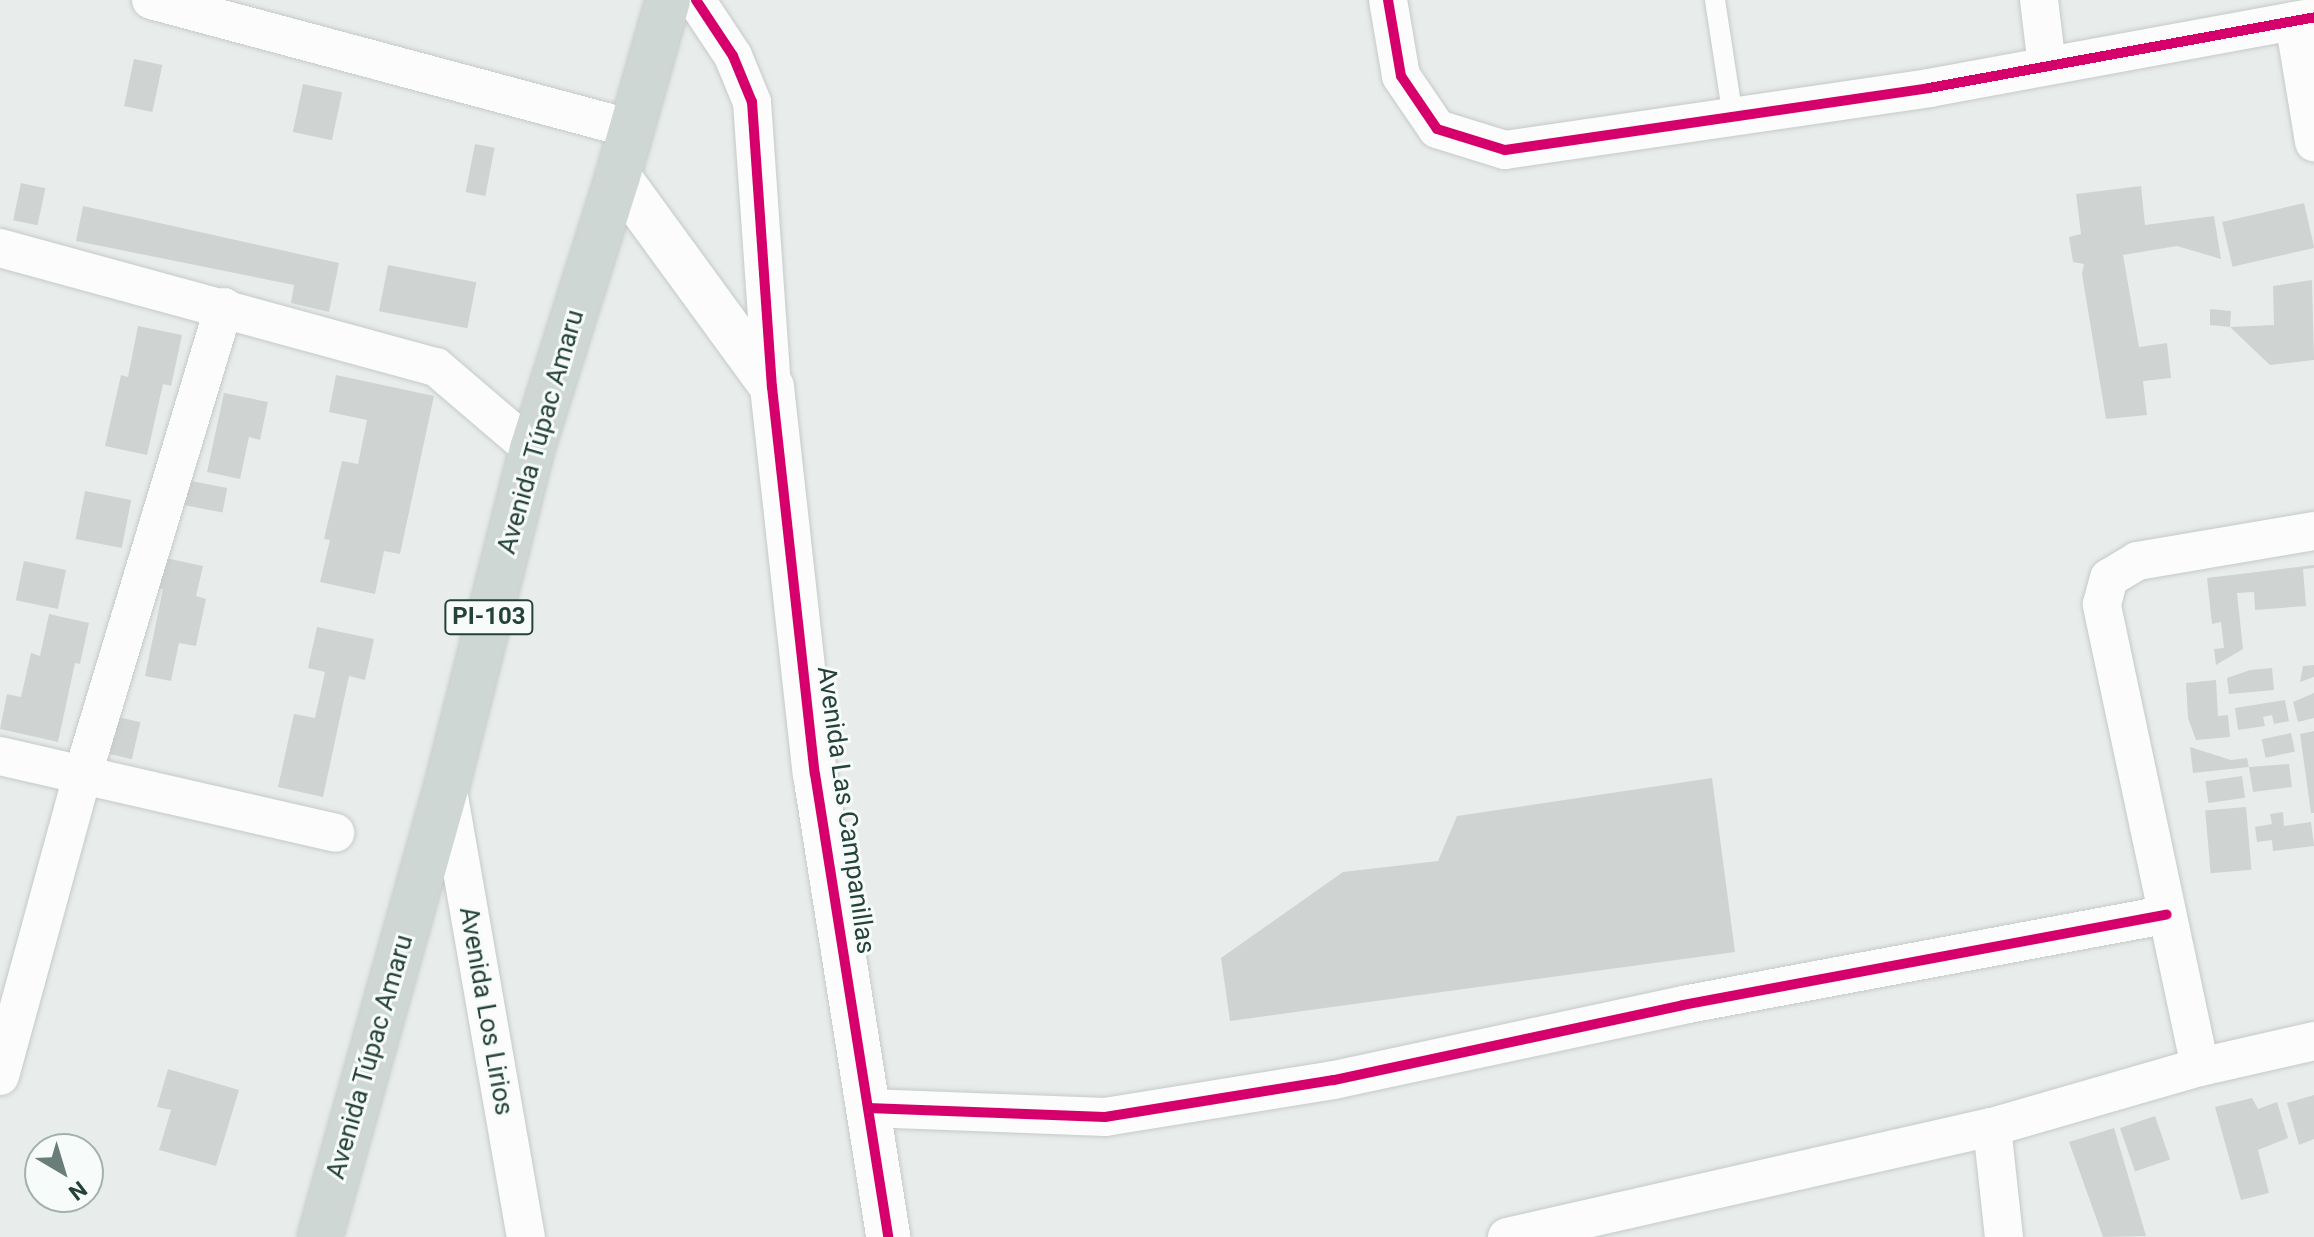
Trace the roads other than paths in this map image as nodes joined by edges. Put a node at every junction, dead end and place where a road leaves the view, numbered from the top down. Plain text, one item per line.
1 (151, 0) edge
2 (668, 0) edge
3 (696, 0) edge
4 (1388, 0) edge
5 (1715, 0) edge
6 (2039, 0) edge
7 (2304, 19) edge
8 (2047, 66) junction
9 (1733, 117) junction
10 (631, 129) junction
11 (2314, 142) edge
12 (618, 176) junction
13 (0, 248) edge
14 (224, 307) junction
15 (772, 387) junction
16 (532, 449) junction
17 (2314, 531) edge
18 (0, 756) edge
19 (82, 777) junction
20 (447, 785) junction
21 (335, 833) dead end
22 (2167, 914) junction
23 (2314, 1041) edge
24 (3, 1057) edge
25 (2200, 1067) junction
26 (868, 1108) junction
27 (1992, 1127) junction
28 (320, 1237) edge
29 (526, 1237) edge
30 (888, 1237) edge
31 (1507, 1237) edge
32 (2004, 1237) edge

1 - 10 street
2 - 10 main road, Avenida Túpac Amaru / PI-103
3 - 15 street
4 - 9 street
5 - 9 lane
6 - 8 street
7 - 8 street
7 - 11 street
8 - 9 street
10 - 12 main road, Avenida Túpac Amaru / PI-103
12 - 15 street, Avenida Las Campanillas
12 - 16 main road, Avenida Túpac Amaru / PI-103
13 - 14 street
14 - 16 street
14 - 19 street
15 - 26 street, Avenida Las Campanillas
16 - 20 main road, Avenida Túpac Amaru / PI-103
17 - 22 street
18 - 19 street
19 - 21 street
19 - 24 street
20 - 28 main road, Avenida Túpac Amaru / PI-103
20 - 29 street, Avenida Los Lirios
22 - 25 street
22 - 26 street
23 - 25 street
25 - 27 street
26 - 30 street, Avenida Las Campanillas
27 - 31 street
27 - 32 street

